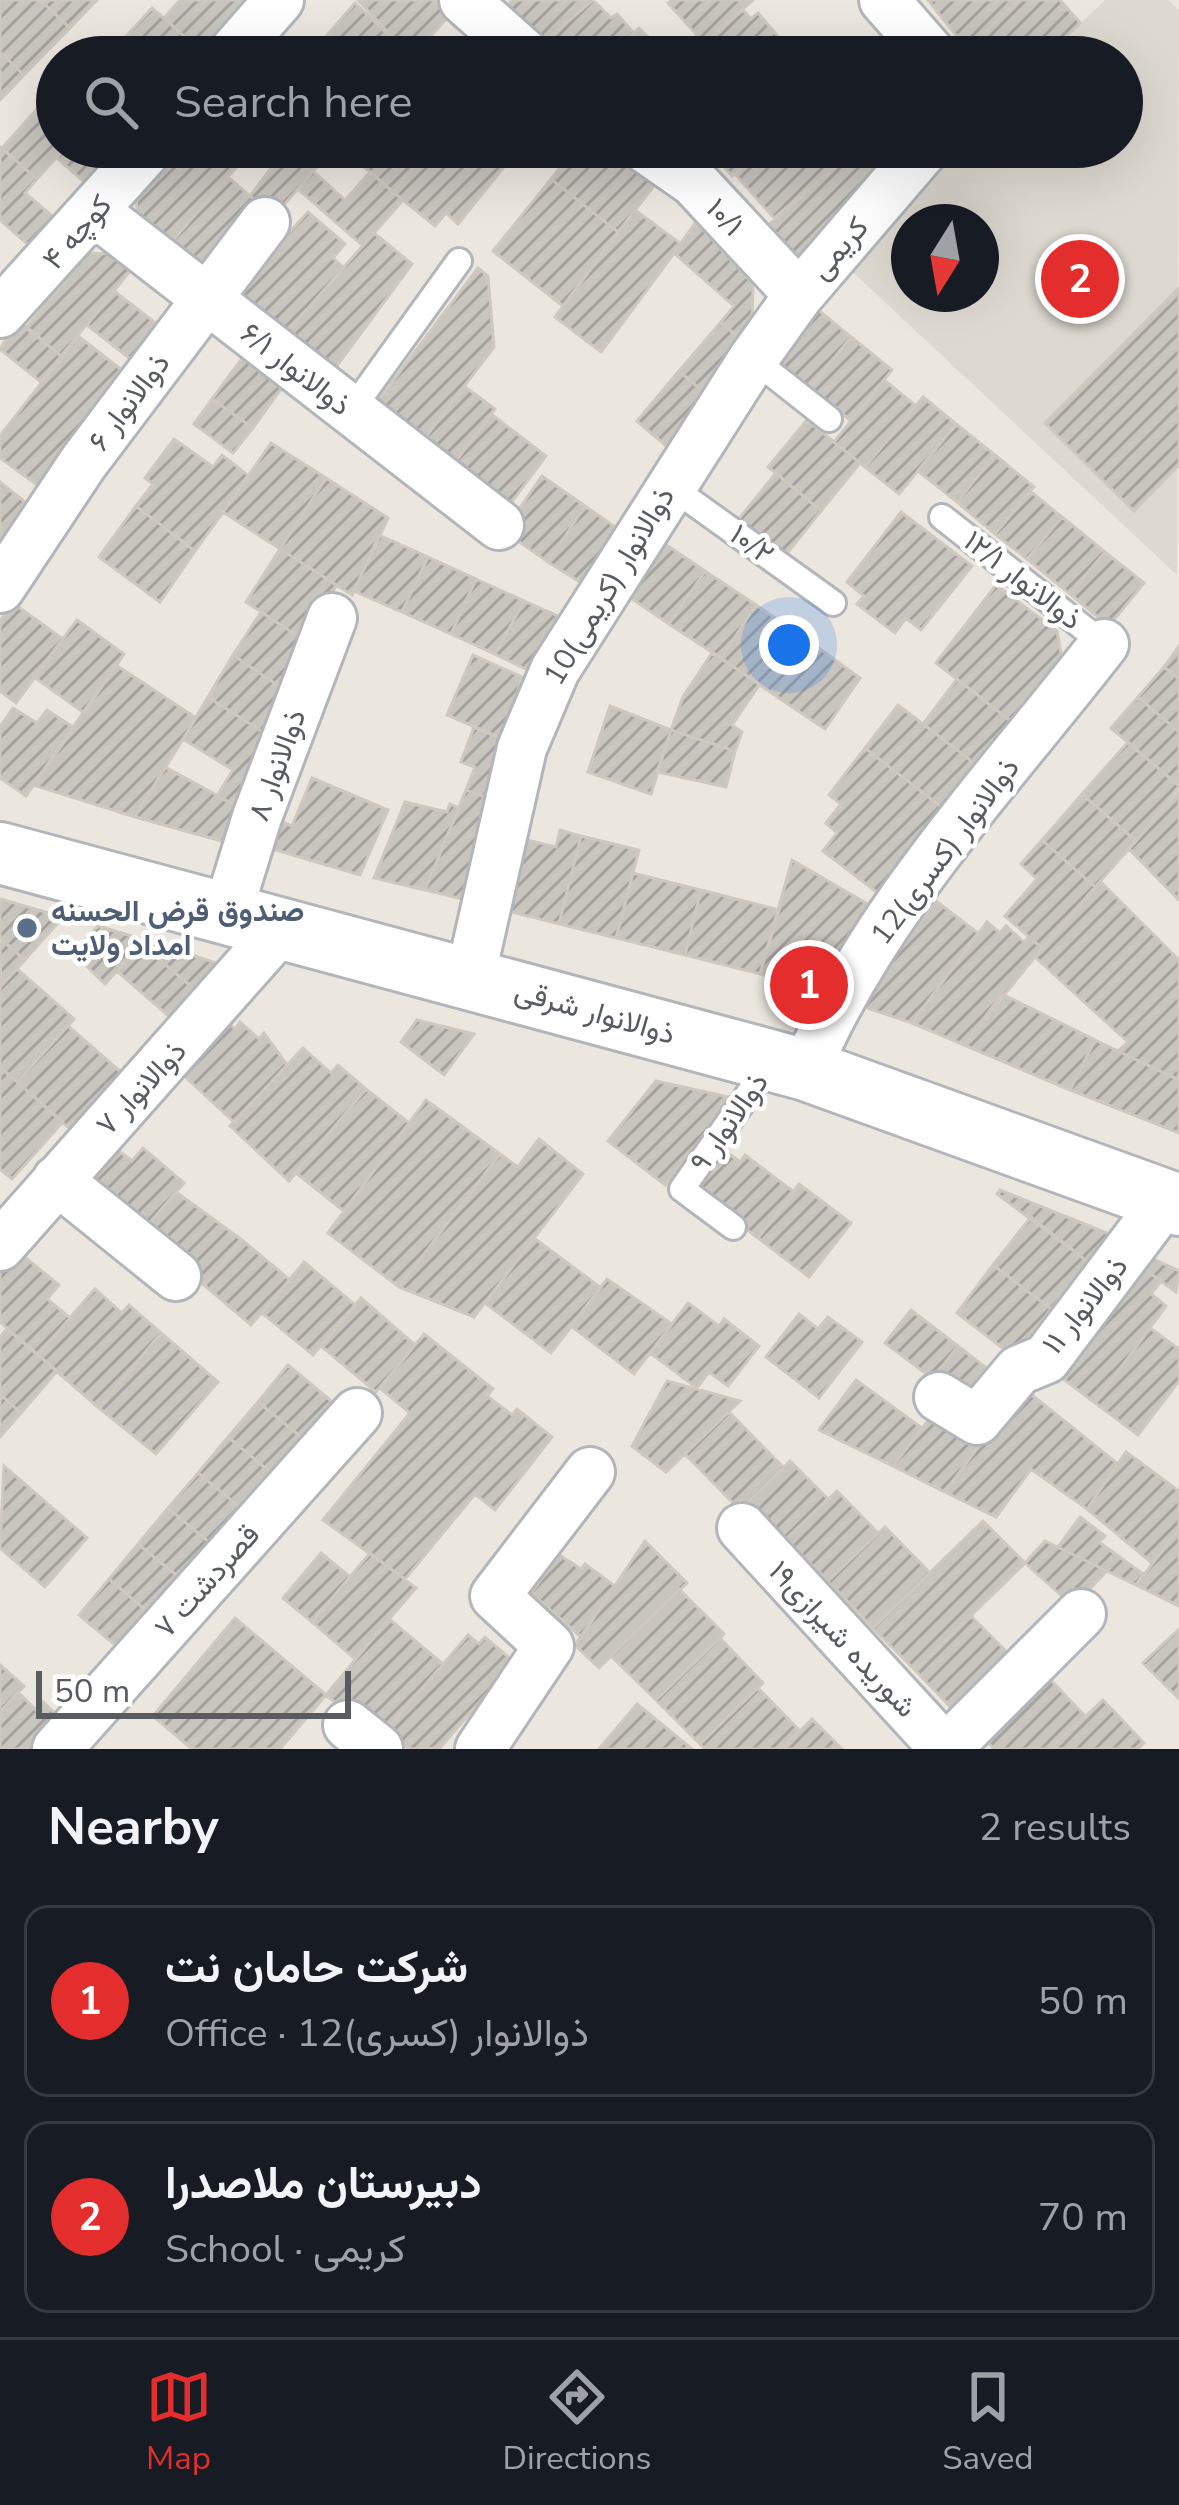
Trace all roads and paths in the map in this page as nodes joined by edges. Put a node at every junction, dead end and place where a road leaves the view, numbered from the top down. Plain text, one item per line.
1 (279, 0) edge
2 (464, 0) edge
3 (884, 0) edge
4 (247, 36) edge
5 (504, 36) edge
6 (916, 36) edge
7 (132, 168) edge
8 (674, 168) edge
9 (908, 168) edge
10 (94, 211) junction
11 (265, 222) dead end
12 (459, 261) dead end
13 (799, 295) junction
14 (206, 298) junction
15 (0, 313) edge
16 (753, 358) junction
17 (350, 412) junction
18 (829, 419) dead end
19 (670, 485) junction
20 (942, 517) dead end
21 (499, 525) dead end
22 (0, 588) edge
23 (833, 603) dead end
24 (332, 618) dead end
25 (1104, 644) joint
26 (0, 853) edge
27 (254, 922) junction
28 (470, 978) junction
29 (788, 1066) junction
30 (57, 1180) junction
31 (1173, 1203) edge
32 (733, 1227) dead end
33 (0, 1246) edge
34 (176, 1276) dead end
35 (939, 1397) dead end
36 (357, 1413) dead end
37 (590, 1472) dead end
38 (742, 1528) dead end
39 (1081, 1614) dead end
40 (57, 1749) edge
41 (480, 1749) edge
42 (945, 1749) edge

1 - 4 street
2 - 5 street
3 - 6 street
7 - 10 street, کوچه ۴
8 - 13 street, ۱۰/۱
9 - 13 street, کریمی
10 - 14 street, ذوالانوار ۶/۱
10 - 15 street, کوچه ۴
11 - 14 street, ذوالانوار ۶
12 - 17 lane
13 - 16 street, 10ذوالانوار (کریمی)
14 - 17 street, ذوالانوار ۶/۱
14 - 22 street, ذوالانوار ۶
16 - 18 lane
16 - 19 street, 10ذوالانوار (کریمی)
17 - 21 street, ذوالانوار ۶/۱
19 - 23 lane, ۱۰/۲
19 - 28 street, 10ذوالانوار (کریمی)
20 - 25 lane, ذوالانوار ۱۲/۱
24 - 27 street, ذوالانوار ۸
25 - 29 street, 12ذوالانوار (کسری)
26 - 27 street, ذوالانوار شرقی
27 - 28 street, ذوالانوار شرقی
27 - 30 street, ذوالانوار ۷
28 - 29 street, ذوالانوار شرقی
29 - 31 street, ذوالانوار شرقی
29 - 32 lane, ذوالانوار ۹
30 - 33 street, ذوالانوار ۷
30 - 34 street
31 - 35 street, ذوالانوار ۱۱
36 - 40 street, قصردشت ۷
37 - 41 street
38 - 42 street, شوریده شیرازی۱۹
39 - 42 street

